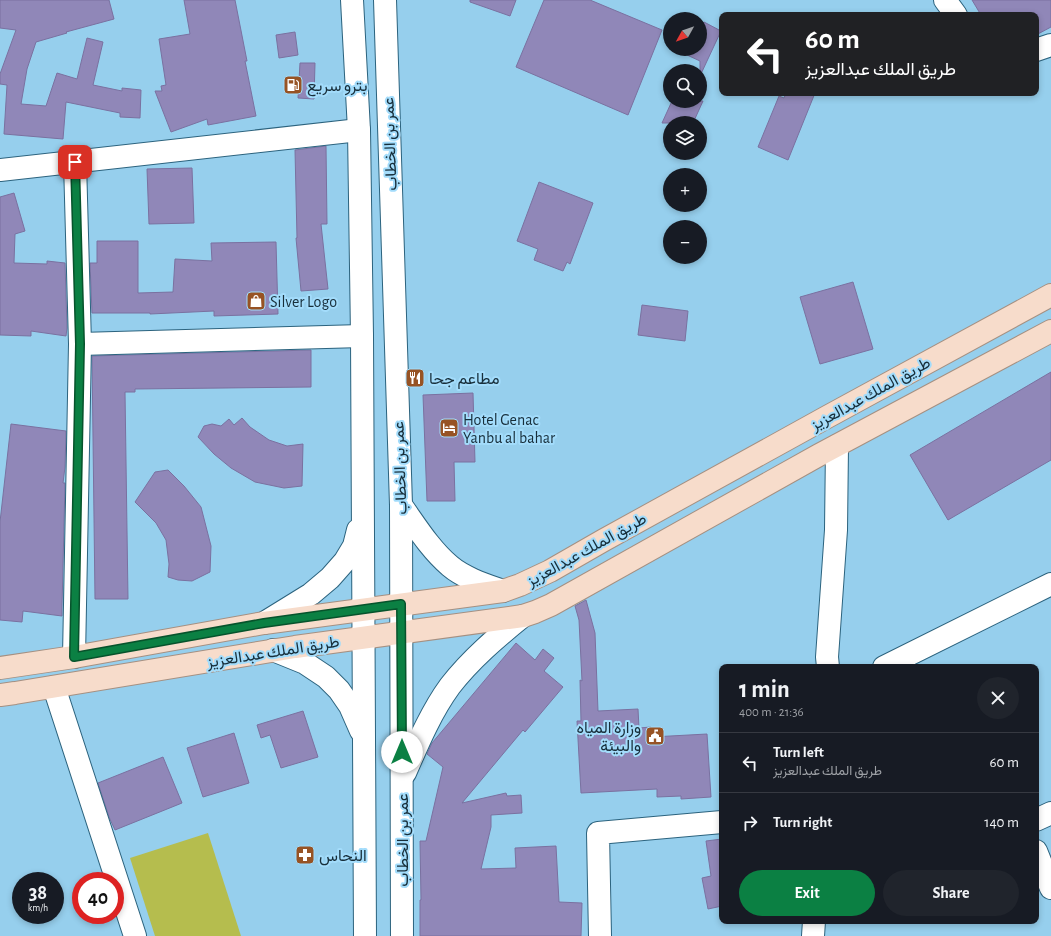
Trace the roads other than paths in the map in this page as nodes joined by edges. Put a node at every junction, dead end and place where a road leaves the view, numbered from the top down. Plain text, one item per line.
1 (352, 0) edge
2 (385, 0) edge
3 (945, 0) edge
4 (954, 12) edge
5 (1051, 45) edge
6 (1039, 49) edge
7 (359, 130) junction
8 (75, 162) junction
9 (0, 170) edge
10 (1051, 295) edge
11 (1051, 331) edge
12 (362, 336) junction
13 (80, 344) junction
14 (837, 446) junction
15 (401, 505) junction
16 (363, 513) junction
17 (1051, 584) edge
18 (503, 591) junction
19 (401, 604) junction
20 (364, 609) junction
21 (523, 616) junction
22 (264, 623) junction
23 (401, 632) junction
24 (364, 637) junction
25 (273, 650) junction
26 (74, 657) junction
27 (828, 664) edge
28 (890, 664) edge
29 (0, 668) edge
30 (54, 687) junction
31 (0, 695) edge
32 (364, 737) junction
33 (402, 782) junction
34 (1051, 813) edge
35 (1039, 819) edge
36 (719, 822) edge
37 (1039, 858) edge
38 (1051, 888) edge
39 (135, 936) edge
40 (365, 936) edge
41 (402, 936) edge
42 (600, 936) edge

1 - 7 street, عمر بن الخطاب
2 - 15 street, عمر بن الخطاب
3 - 4 street
5 - 6 street
7 - 8 street
7 - 12 street, عمر بن الخطاب
8 - 9 street
8 - 13 street
10 - 18 main road, طريق الملك عبدالعزيز
11 - 14 main road, طريق الملك عبدالعزيز
12 - 13 street
12 - 16 street, عمر بن الخطاب
13 - 26 street
14 - 21 main road, طريق الملك عبدالعزيز
14 - 27 street
15 - 18 street
15 - 19 street, عمر بن الخطاب
16 - 20 street, عمر بن الخطاب
16 - 22 street
17 - 28 street
18 - 19 main road, طريق الملك عبدالعزيز
19 - 20 main road, طريق الملك عبدالعزيز
19 - 23 street, عمر بن الخطاب
20 - 22 main road, طريق الملك عبدالعزيز
20 - 24 street, عمر بن الخطاب
21 - 23 main road, طريق الملك عبدالعزيز
21 - 33 street
22 - 26 main road, طريق الملك عبدالعزيز
23 - 24 main road, طريق الملك عبدالعزيز
23 - 33 street, عمر بن الخطاب
24 - 25 main road, طريق الملك عبدالعزيز
24 - 32 street, عمر بن الخطاب
25 - 30 main road, طريق الملك عبدالعزيز
25 - 32 street
26 - 29 main road, طريق الملك عبدالعزيز
30 - 31 main road, طريق الملك عبدالعزيز
30 - 39 street
32 - 40 street, عمر بن الخطاب
33 - 41 street, عمر بن الخطاب
34 - 35 street
36 - 42 street
37 - 38 street

